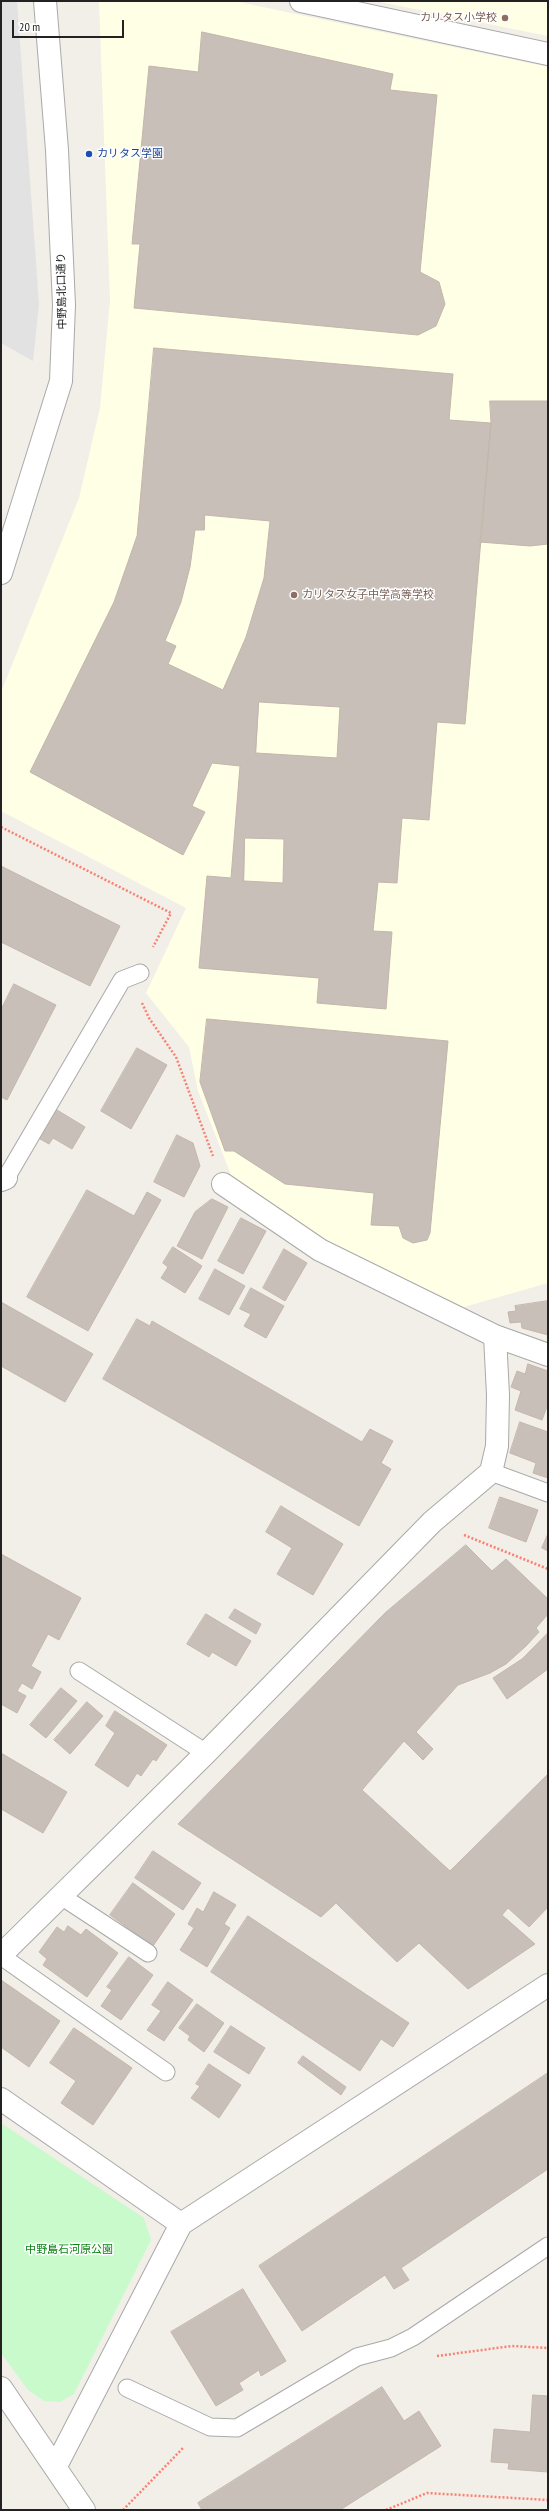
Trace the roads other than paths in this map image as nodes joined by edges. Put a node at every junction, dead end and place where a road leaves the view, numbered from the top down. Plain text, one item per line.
1 (46, 1) edge
2 (301, 1) edge
3 (548, 54) edge
4 (1, 573) edge
5 (140, 973) road end
6 (3, 1179) edge
7 (223, 1184) road end
8 (495, 1336) junction
9 (548, 1355) edge
10 (491, 1472) junction
11 (548, 1493) edge
12 (79, 1671) dead end
13 (206, 1753) junction
14 (61, 1896) junction
15 (148, 1953) dead end
16 (1, 1956) edge
17 (548, 1985) edge
18 (166, 2072) dead end
19 (1, 2099) edge
20 (181, 2224) junction
21 (548, 2246) edge
22 (1, 2388) edge
23 (127, 2388) dead end
24 (56, 2466) junction
25 (84, 2510) edge

1 - 4 street, 中野島北口通り
2 - 3 street
5 - 6 lane
7 - 8 street
8 - 9 street
8 - 10 street
10 - 11 lane
10 - 13 street
12 - 13 lane
13 - 14 street
14 - 15 lane
14 - 16 street
16 - 18 lane
17 - 20 street
19 - 20 street
20 - 24 street
21 - 23 lane
22 - 24 street
24 - 25 street

